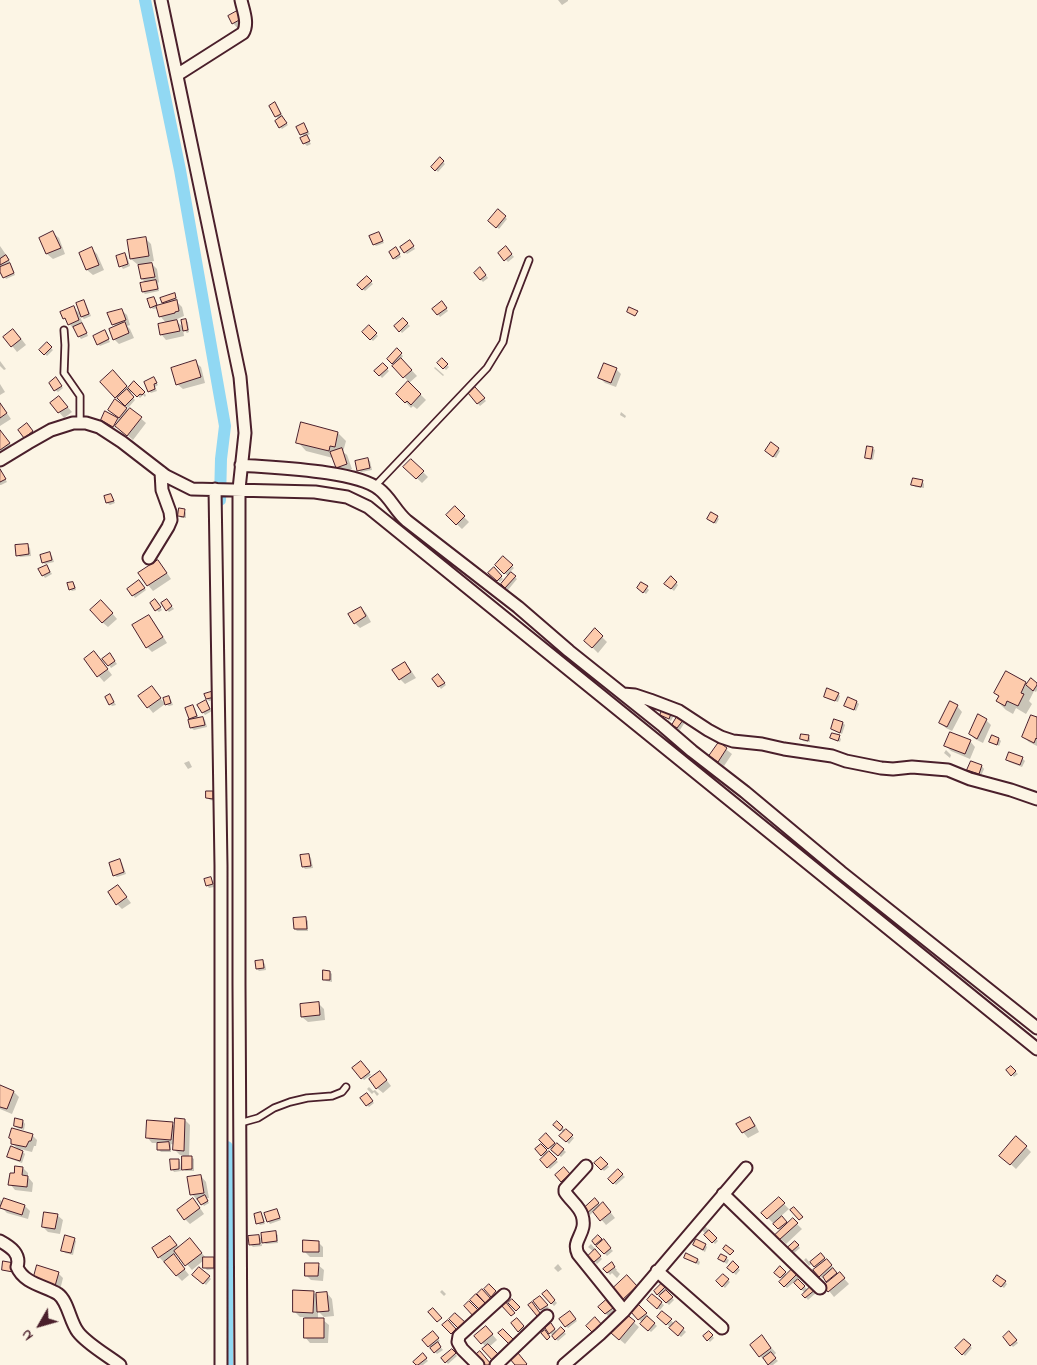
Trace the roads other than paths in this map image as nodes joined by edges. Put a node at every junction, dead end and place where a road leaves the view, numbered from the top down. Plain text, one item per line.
1 (161, 0) edge
2 (241, 0) edge
3 (177, 75) junction
4 (529, 260) dead end
5 (64, 330) dead end
6 (80, 422) junction
7 (0, 460) edge
8 (241, 465) junction
9 (161, 472) junction
10 (375, 486) junction
11 (228, 489) junction
12 (149, 558) dead end
13 (624, 694) junction
14 (1037, 800) edge
15 (1037, 1028) edge
16 (1037, 1049) edge
17 (346, 1087) dead end
18 (240, 1123) junction
19 (586, 1166) dead end
20 (746, 1168) dead end
21 (723, 1194) junction
22 (0, 1241) edge
23 (657, 1271) junction
24 (820, 1288) dead end
25 (504, 1294) dead end
26 (624, 1311) junction
27 (547, 1316) dead end
28 (722, 1328) dead end
29 (120, 1365) edge
30 (221, 1365) edge
31 (241, 1365) edge
32 (478, 1365) edge
33 (496, 1365) edge
34 (564, 1365) edge

1 - 3 street
2 - 3 street
3 - 8 street
4 - 10 lane
5 - 6 lane
6 - 7 street
6 - 9 street
8 - 10 street
8 - 11 street
9 - 11 street
9 - 12 street
10 - 13 street
11 - 16 street
11 - 18 street
11 - 30 street
13 - 14 street
13 - 15 street
17 - 18 lane
18 - 31 street
19 - 26 street
20 - 21 street
21 - 23 street
21 - 24 street
22 - 29 street
23 - 26 street
23 - 28 street
25 - 32 street
26 - 34 street
27 - 33 street

